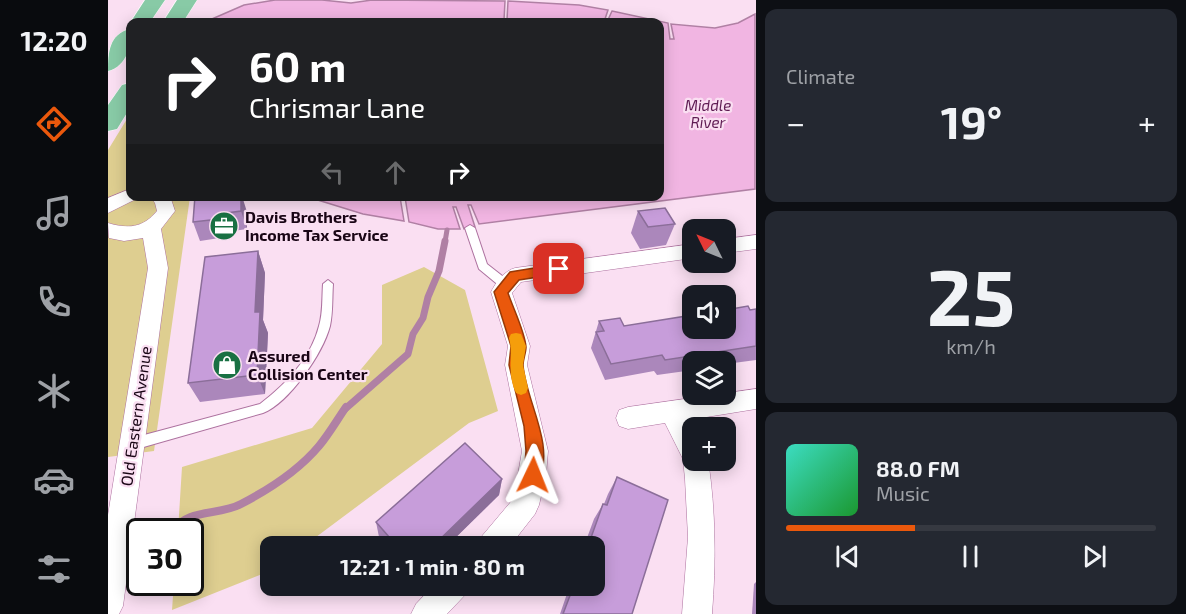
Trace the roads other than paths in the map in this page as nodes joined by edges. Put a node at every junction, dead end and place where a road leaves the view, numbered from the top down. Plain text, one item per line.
1 (155, 0) edge
2 (187, 0) edge
3 (142, 18) edge
4 (176, 18) edge
5 (126, 96) edge
6 (108, 124) edge
7 (126, 196) edge
8 (164, 201) edge
9 (108, 207) edge
10 (151, 227) junction
11 (470, 228) dead end
12 (108, 230) edge
13 (756, 242) edge
14 (736, 245) edge
15 (682, 252) edge
16 (328, 284) dead end
17 (506, 285) junction
18 (756, 399) edge
19 (672, 412) junction
20 (628, 418) dead end
21 (682, 432) edge
22 (133, 444) junction
23 (696, 471) edge
24 (115, 515) edge
25 (500, 536) edge
26 (443, 596) edge
27 (108, 606) edge
28 (426, 614) edge
29 (698, 614) edge

1 - 3 main road
2 - 4 main road
5 - 6 main road
7 - 9 street
8 - 10 street
10 - 12 street
10 - 22 street, Old Eastern Avenue
11 - 17 lane
13 - 14 street
15 - 17 street
16 - 22 lane
17 - 25 street
18 - 19 street
19 - 20 street
19 - 21 street
22 - 24 street, Old Eastern Avenue
23 - 29 street
24 - 27 street, Old Eastern Avenue
26 - 28 street

